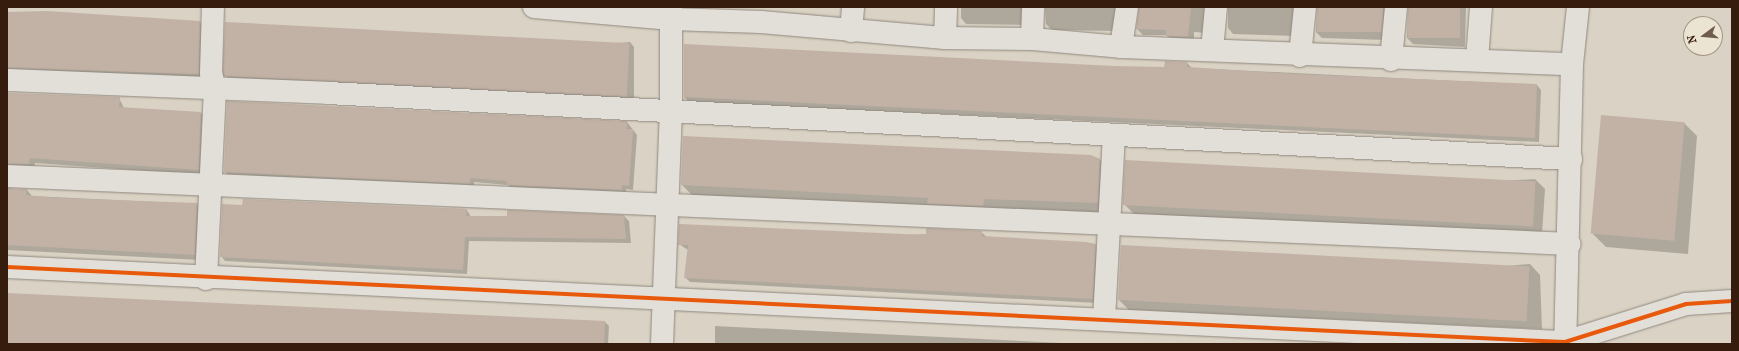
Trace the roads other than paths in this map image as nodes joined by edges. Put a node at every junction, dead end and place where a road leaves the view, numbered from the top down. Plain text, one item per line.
1 (213, 7) edge
2 (534, 7) edge
3 (853, 7) edge
4 (946, 7) edge
5 (1033, 7) edge
6 (1126, 7) edge
7 (1216, 7) edge
8 (1305, 7) edge
9 (1396, 7) edge
10 (1481, 7) edge
11 (1578, 7) edge
12 (579, 9) edge
13 (671, 13) edge
14 (762, 15) edge
15 (851, 32) junction
16 (945, 38) junction
17 (1032, 39) junction
18 (1121, 48) junction
19 (1212, 50) junction
20 (1300, 56) junction
21 (1391, 60) junction
22 (1477, 60) junction
23 (1572, 64) junction
24 (7, 80) edge
25 (215, 88) junction
26 (672, 110) junction
27 (1114, 135) junction
28 (1571, 160) junction
29 (7, 176) edge
30 (210, 185) junction
31 (666, 206) junction
32 (1108, 224) junction
33 (1570, 244) junction
34 (7, 267) edge
35 (206, 279) junction
36 (662, 298) junction
37 (1732, 300) edge
38 (1104, 319) junction
39 (1565, 343) edge
40 (662, 344) edge

1 - 25 street
2 - 12 street
3 - 15 street
4 - 16 street
5 - 17 street
6 - 18 street
7 - 19 street
8 - 20 street
9 - 21 street
10 - 22 street
11 - 23 street
12 - 13 street
13 - 14 street
13 - 26 street
14 - 15 street
15 - 16 street
16 - 17 street
17 - 18 street
18 - 19 street
19 - 20 street
20 - 21 street
21 - 22 street
22 - 23 street
23 - 28 street
24 - 25 street
25 - 26 street
25 - 30 street
26 - 27 street
26 - 31 street
27 - 28 street
27 - 32 street
28 - 33 street
29 - 30 street
30 - 31 street
30 - 35 street
31 - 32 street
31 - 36 street
32 - 33 street
32 - 38 street
33 - 39 street
34 - 35 street
35 - 36 street
36 - 38 street
36 - 40 street
37 - 39 street
38 - 39 street

